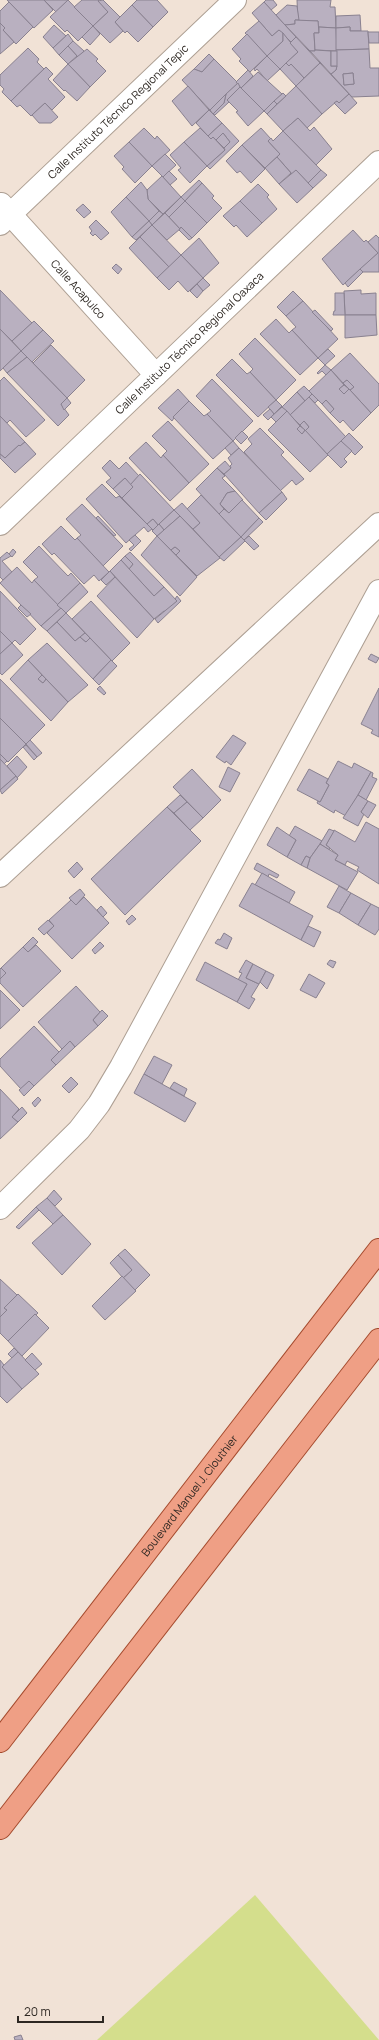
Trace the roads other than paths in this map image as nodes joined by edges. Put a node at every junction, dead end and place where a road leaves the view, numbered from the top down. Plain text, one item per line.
1 (235, 0) edge
2 (379, 162) edge
3 (3, 214) edge
4 (156, 375) junction
5 (0, 524) edge
6 (379, 524) edge
7 (379, 591) edge
8 (0, 876) edge
9 (0, 1208) edge
10 (379, 1250) edge
11 (379, 1340) edge
12 (0, 1741) edge
13 (0, 1828) edge

1 - 3 street, Calle Instituto Técnico Regional Tepic
2 - 4 street, Calle Instituto Técnico Regional Oaxaca
3 - 4 street, Calle Acapulco
4 - 5 street, Calle Instituto Técnico Regional Oaxaca
6 - 8 street
7 - 9 street
10 - 12 main road, Boulevard Manuel J. Clouthier
11 - 13 main road

